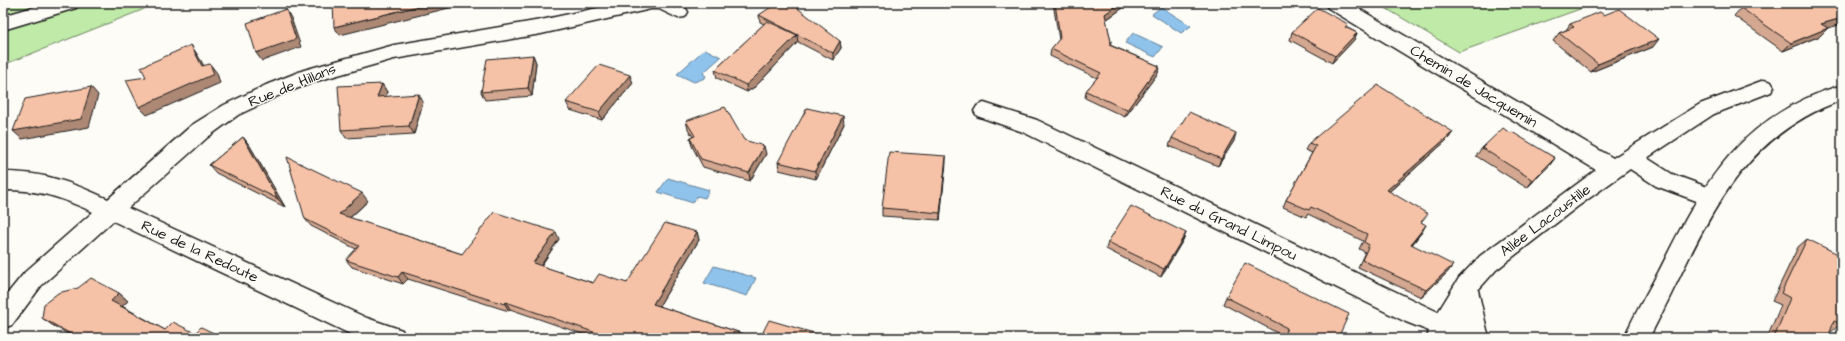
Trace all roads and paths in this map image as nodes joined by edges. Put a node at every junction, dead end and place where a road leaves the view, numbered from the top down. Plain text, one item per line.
1 (70, 3) edge
2 (1334, 3) edge
3 (678, 12) dead end
4 (3, 23) edge
5 (1764, 87) dead end
6 (1842, 92) edge
7 (984, 111) dead end
8 (1622, 164) junction
9 (3, 181) edge
10 (1710, 197) junction
11 (112, 210) junction
12 (1466, 289) junction
13 (3, 317) edge
14 (1441, 332) edge
15 (393, 338) edge
16 (1473, 338) edge
17 (1478, 338) edge
18 (1636, 338) edge

1 - 4 street
2 - 8 street, Chemin de Jacquemin
3 - 11 street, Rue de Hillans
5 - 8 street, Allée Lacoustille
6 - 10 street
7 - 14 street, Rue du Grand Limpou
8 - 10 street
8 - 12 street, Allée Lacoustille
9 - 11 street, Rue de la Redoute
10 - 18 street
11 - 13 street, Rue de Hillans
11 - 15 street, Rue de la Redoute
12 - 14 street, Allée Lacoustille
12 - 17 street
14 - 16 street, Rue du Grand Limpou

